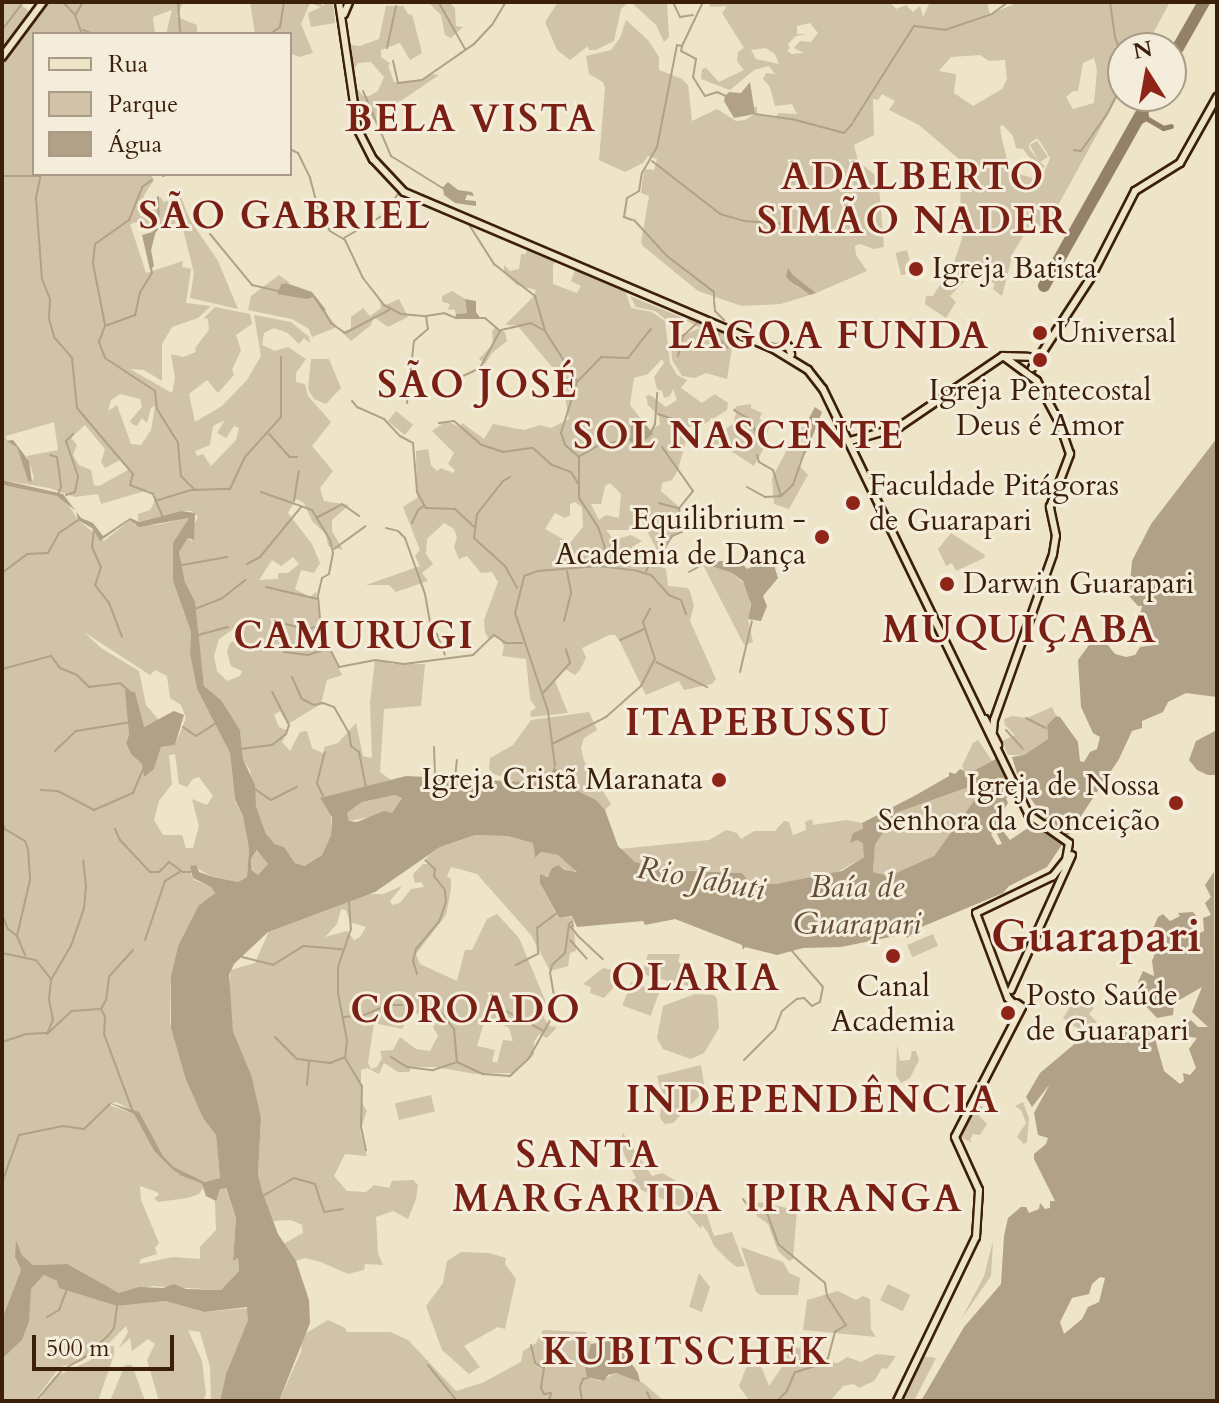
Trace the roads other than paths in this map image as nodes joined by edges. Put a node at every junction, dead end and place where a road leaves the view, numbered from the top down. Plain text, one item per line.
1 (43, 2) edge
2 (340, 2) edge
3 (349, 2) edge
4 (344, 14) junction
5 (2, 57) edge
6 (1217, 97) edge
7 (1045, 346) junction
8 (778, 349) junction
9 (1004, 355) junction
10 (1027, 356) junction
11 (988, 367) junction
12 (1022, 369) junction
13 (1033, 370) junction
14 (853, 440) junction
15 (989, 724) junction
16 (1043, 825) junction
17 (1068, 839) junction
18 (1053, 876) junction
19 (1061, 881) junction
20 (1008, 990) junction
21 (897, 1401) edge

1 - 5 main road
2 - 4 main road
2 - 8 main road
3 - 4 main road
4 - 8 main road
6 - 7 main road
7 - 10 main road
7 - 13 main road
8 - 14 main road
9 - 10 main road
9 - 11 main road
9 - 11 main road
9 - 12 main road
10 - 12 main road
10 - 13 main road
11 - 14 main road
12 - 13 main road
13 - 15 main road
14 - 15 main road
15 - 16 main road
15 - 16 main road
16 - 17 main road
17 - 18 main road
17 - 19 main road
18 - 19 main road
18 - 20 main road
19 - 20 main road
20 - 21 main road

